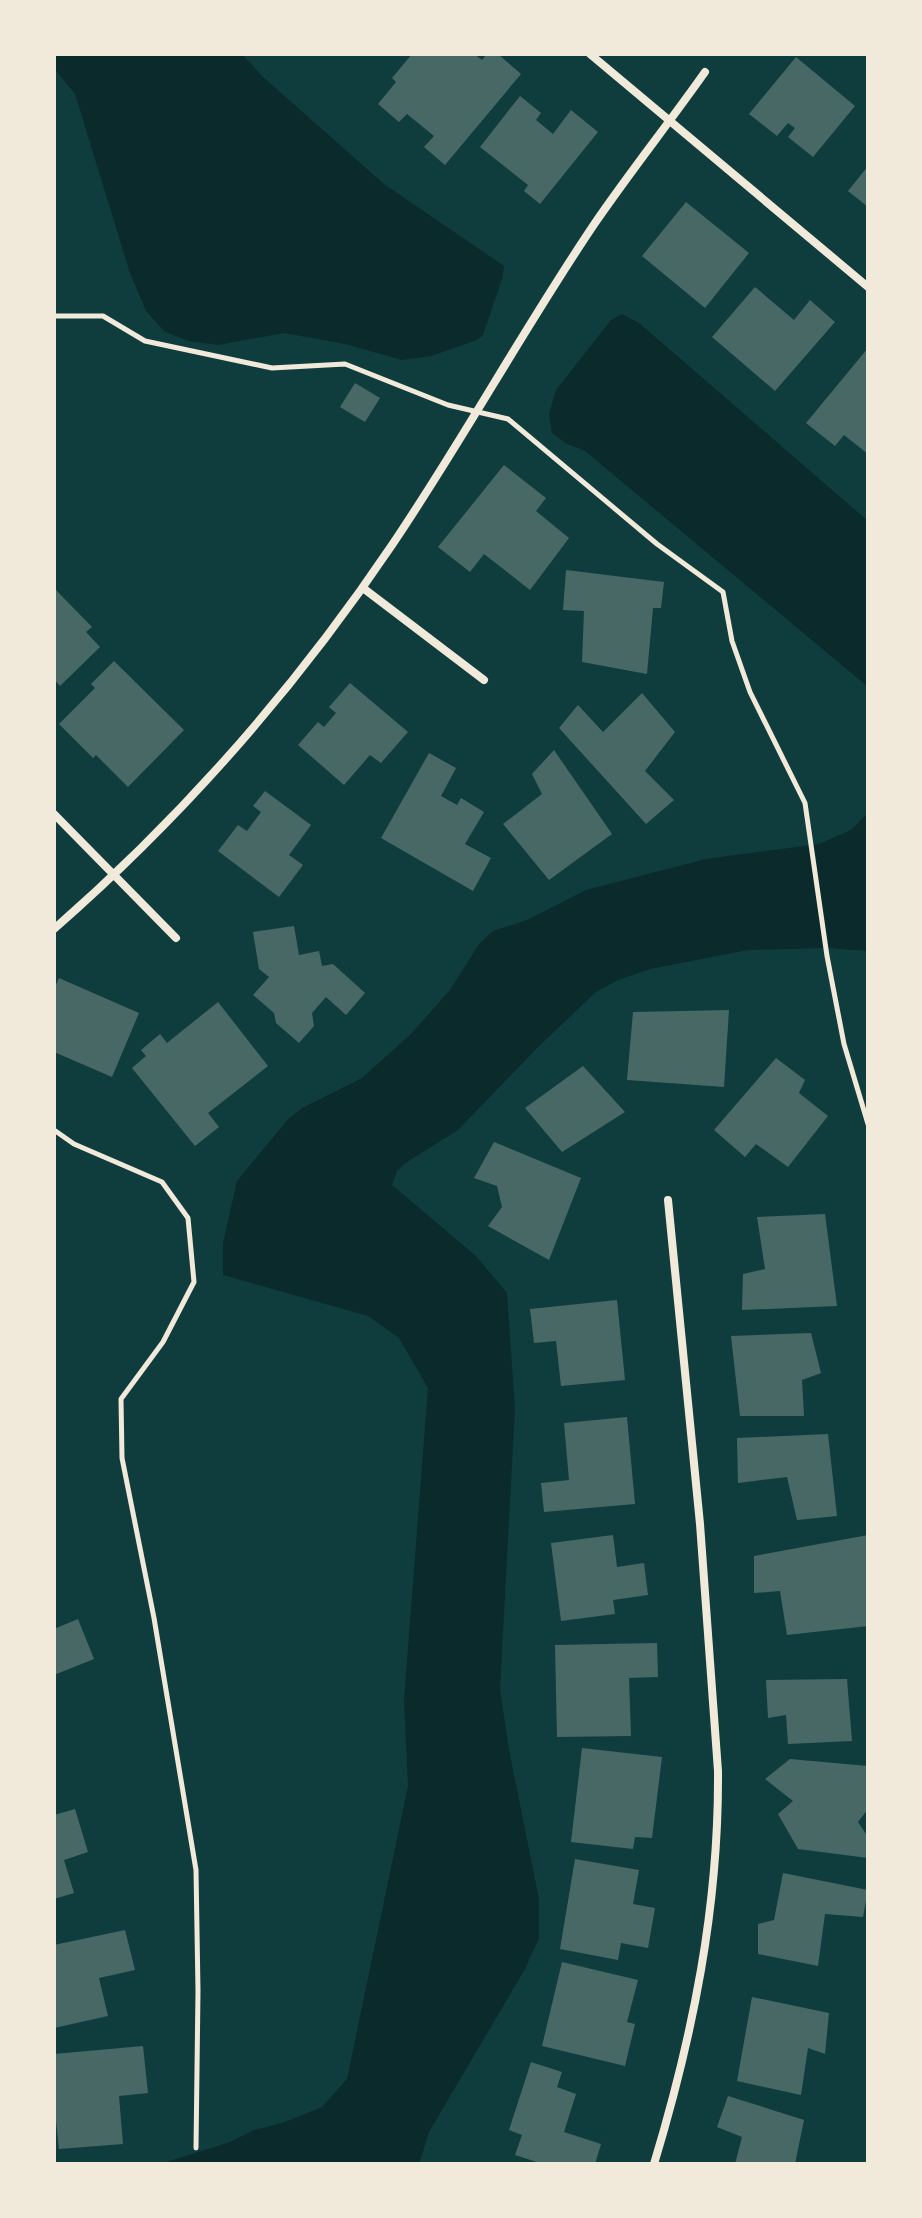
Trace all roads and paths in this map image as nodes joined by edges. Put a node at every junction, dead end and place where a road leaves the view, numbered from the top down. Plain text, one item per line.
1 (590, 54) edge
2 (705, 72) dead end
3 (669, 123) junction
4 (868, 287) edge
5 (54, 316) edge
6 (477, 411) junction
7 (363, 588) junction
8 (484, 680) dead end
9 (54, 814) edge
10 (114, 873) junction
11 (54, 929) edge
12 (176, 938) dead end
13 (868, 1124) edge
14 (54, 1130) edge
15 (668, 1200) dead end
16 (196, 2148) dead end
17 (654, 2164) edge

1 - 3 street
2 - 3 street
3 - 4 street
3 - 6 street
5 - 6 lane
6 - 7 street
6 - 13 lane
7 - 8 street
7 - 10 street
9 - 10 street
10 - 11 street
10 - 12 street
14 - 16 lane
15 - 17 street

